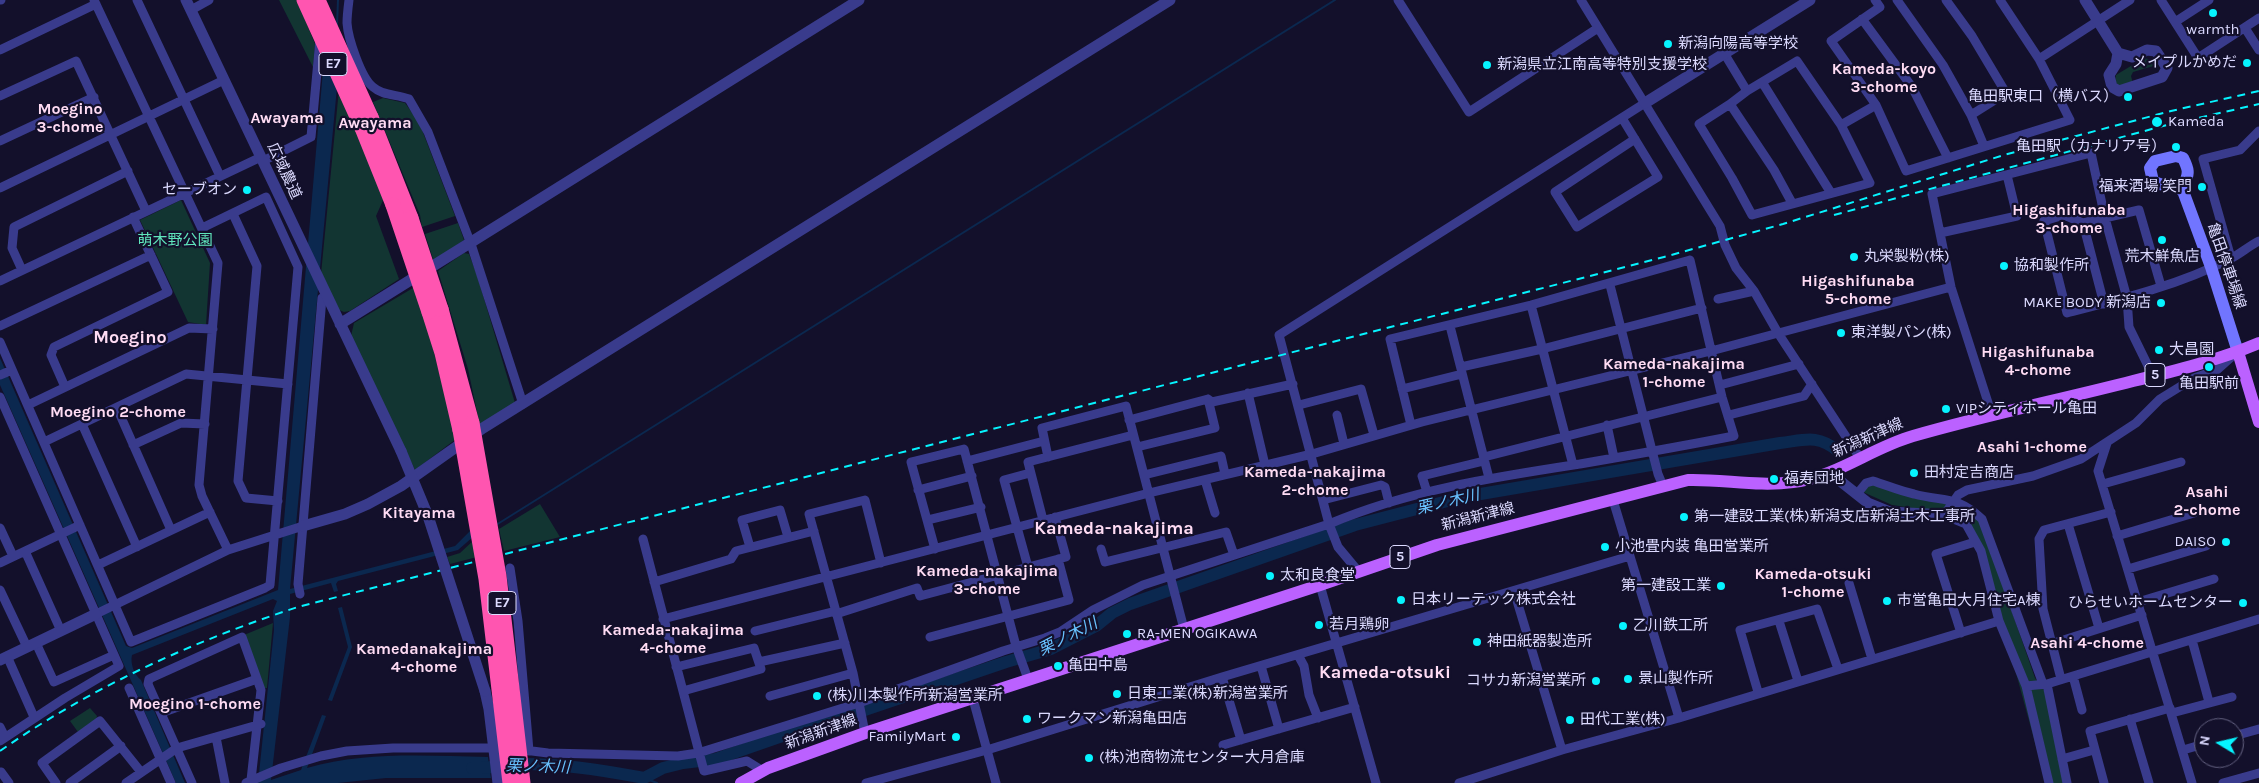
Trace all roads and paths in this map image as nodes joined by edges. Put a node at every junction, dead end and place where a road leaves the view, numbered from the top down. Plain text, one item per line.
1 (137, 0) edge
2 (209, 0) edge
3 (304, 0) edge
4 (318, 0) edge
5 (323, 0) edge
6 (349, 0) edge
7 (859, 0) edge
8 (1170, 0) edge
9 (1398, 0) edge
10 (1581, 0) edge
11 (1810, 0) edge
12 (1895, 0) edge
13 (1946, 0) edge
14 (2000, 0) edge
15 (2085, 0) edge
16 (2130, 0) edge
17 (2161, 0) edge
18 (2209, 0) edge
19 (95, 2) edge
20 (1877, 4) edge
21 (188, 5) edge
22 (2259, 18) edge
23 (1862, 19) junction
24 (2098, 21) junction
25 (2175, 22) junction
26 (1598, 28) junction
27 (2244, 28) junction
28 (0, 50) edge
29 (2259, 50) edge
30 (1724, 53) junction
31 (2118, 53) junction
32 (2039, 59) junction
33 (224, 80) junction
34 (1762, 82) junction
35 (1747, 91) junction
36 (0, 96) edge
37 (94, 97) junction
38 (184, 100) junction
39 (1645, 103) junction
40 (1730, 104) junction
41 (1876, 105) junction
42 (1971, 115) junction
43 (149, 117) junction
44 (1622, 118) junction
45 (366, 122) junction
46 (1841, 125) junction
47 (2259, 131) edge
48 (111, 135) junction
49 (1635, 139) junction
50 (0, 141) edge
51 (1984, 146) junction
52 (1948, 158) junction
53 (262, 159) junction
54 (128, 171) junction
55 (2007, 175) junction
56 (220, 176) junction
57 (0, 188) edge
58 (2183, 191) dead end
59 (185, 193) junction
60 (1831, 193) junction
61 (1792, 203) junction
62 (146, 211) junction
63 (233, 214) junction
64 (133, 217) junction
65 (2105, 218) junction
66 (2083, 223) junction
67 (202, 228) junction
68 (1940, 233) junction
69 (2259, 241) edge
70 (471, 244) junction
71 (150, 254) junction
72 (2231, 258) junction
73 (2211, 267) junction
74 (22, 270) junction
75 (0, 280) edge
76 (1610, 285) junction
77 (2161, 286) junction
78 (1952, 287) junction
79 (1754, 291) junction
80 (322, 298) dead end
81 (2127, 298) junction
82 (1718, 300) dead end
83 (2104, 304) junction
84 (1531, 305) junction
85 (1702, 308) junction
86 (435, 310) junction
87 (340, 324) junction
88 (0, 326) edge
89 (1450, 326) junction
90 (213, 329) junction
91 (1621, 329) junction
92 (1778, 333) junction
93 (0, 342) edge
94 (2259, 343) edge
95 (1542, 349) junction
96 (1711, 351) junction
97 (2238, 352) junction
98 (1799, 364) junction
99 (1632, 370) junction
100 (1462, 371) junction
101 (7, 373) edge
102 (2153, 376) junction
103 (209, 377) junction
104 (248, 380) junction
105 (288, 384) junction
106 (1293, 384) junction
107 (1812, 384) junction
108 (1720, 385) junction
109 (65, 387) junction
110 (1402, 389) junction
111 (1553, 390) junction
112 (1248, 393) junction
113 (0, 396) edge
114 (1722, 397) junction
115 (1208, 399) junction
116 (523, 404) junction
117 (28, 405) junction
118 (1299, 406) junction
119 (117, 408) junction
120 (1472, 410) junction
121 (1337, 415) dead end
122 (1729, 415) junction
123 (1992, 415) junction
124 (1642, 416) junction
125 (1129, 420) junction
126 (2259, 422) edge
127 (82, 424) junction
128 (205, 424) junction
129 (1411, 425) junction
130 (1607, 425) junction
131 (466, 427) junction
132 (1133, 435) junction
133 (1374, 435) junction
134 (1565, 437) junction
135 (1044, 441) junction
136 (44, 442) junction
137 (2107, 443) junction
138 (1344, 444) junction
139 (134, 445) junction
140 (1137, 447) junction
141 (1312, 454) junction
142 (1653, 455) junction
143 (1048, 457) junction
144 (1614, 458) junction
145 (1860, 458) junction
146 (1484, 459) junction
147 (967, 461) junction
148 (2181, 462) dead end
149 (1265, 465) junction
150 (1573, 465) junction
151 (1030, 473) junction
152 (1830, 473) junction
153 (1225, 474) junction
154 (1144, 475) junction
155 (972, 476) junction
156 (1489, 478) junction
157 (1205, 480) junction
158 (1660, 480) junction
159 (2103, 484) junction
160 (918, 490) junction
161 (1427, 492) junction
162 (1149, 493) junction
163 (1857, 494) junction
164 (1322, 500) junction
165 (1613, 500) junction
166 (1954, 500) junction
167 (278, 501) junction
168 (1388, 503) junction
169 (981, 507) junction
170 (210, 512) junction
171 (2111, 512) junction
172 (1215, 513) dead end
173 (2194, 513) dead end
174 (1944, 515) junction
175 (1055, 517) junction
176 (927, 520) junction
177 (1043, 520) junction
178 (1329, 524) junction
179 (2068, 524) junction
180 (78, 526) junction
181 (303, 526) junction
182 (1017, 527) junction
183 (0, 528) edge
184 (171, 530) junction
185 (814, 531) junction
186 (63, 533) junction
187 (277, 534) junction
188 (988, 536) junction
189 (2117, 536) junction
190 (788, 537) junction
191 (643, 539) dead end
192 (1976, 542) junction
193 (2206, 546) dead end
194 (137, 547) junction
195 (750, 547) junction
196 (1163, 547) junction
197 (934, 549) junction
198 (1102, 549) dead end
199 (228, 550) junction
200 (25, 551) junction
201 (1234, 555) junction
202 (13, 556) junction
203 (1630, 556) junction
204 (1058, 559) junction
205 (0, 563) edge
206 (881, 563) junction
207 (98, 565) junction
208 (1028, 567) junction
209 (510, 568) dead end
210 (2128, 569) junction
211 (1358, 571) junction
212 (998, 576) junction
213 (1171, 576) junction
214 (826, 578) junction
215 (2214, 579) dead end
216 (654, 582) junction
217 (1848, 583) dead end
218 (1320, 585) junction
219 (0, 590) edge
220 (1514, 591) junction
221 (300, 594) dead end
222 (2138, 602) junction
223 (112, 605) junction
224 (836, 612) junction
225 (98, 613) junction
226 (2142, 615) junction
227 (1008, 616) junction
228 (664, 619) junction
229 (2259, 619) edge
230 (1779, 621) junction
231 (1999, 621) junction
232 (2098, 628) junction
233 (1184, 629) junction
234 (61, 631) junction
235 (755, 631) dead end
236 (1960, 633) junction
237 (930, 637) dead end
238 (2192, 640) junction
239 (845, 643) junction
240 (1337, 644) junction
241 (2052, 644) junction
242 (32, 645) junction
243 (1016, 646) junction
244 (2153, 651) junction
245 (114, 655) junction
246 (1298, 655) junction
247 (4, 658) edge
248 (1872, 659) junction
249 (758, 662) junction
250 (1261, 666) junction
251 (676, 668) junction
252 (1838, 669) junction
253 (854, 673) junction
254 (2073, 676) junction
255 (1222, 677) junction
256 (258, 679) junction
257 (1028, 679) junction
258 (2061, 679) junction
259 (1798, 681) junction
260 (2045, 684) junction
261 (2026, 686) junction
262 (129, 688) dead end
263 (683, 691) junction
264 (1758, 692) junction
265 (770, 696) dead end
266 (2232, 697) dead end
267 (973, 699) junction
268 (2209, 702) junction
269 (859, 703) junction
270 (1355, 707) junction
271 (2082, 710) dead end
272 (2171, 710) junction
273 (161, 713) junction
274 (34, 717) junction
275 (1318, 718) junction
276 (1679, 718) junction
277 (2130, 719) junction
278 (259, 724) junction
279 (0, 727) edge
280 (1279, 729) junction
281 (2259, 729) edge
282 (865, 733) junction
283 (2244, 733) edge
284 (216, 737) junction
285 (2, 739) edge
286 (1242, 740) junction
287 (1222, 745) dead end
288 (121, 746) junction
289 (2194, 747) edge
290 (175, 749) junction
291 (987, 750) junction
292 (1562, 750) junction
293 (2094, 750) junction
294 (2183, 750) junction
295 (495, 751) junction
296 (529, 751) junction
297 (698, 753) junction
298 (161, 758) junction
299 (2062, 758) junction
300 (763, 771) junction
301 (1, 772) dead end
302 (140, 772) junction
303 (2259, 773) edge
304 (251, 780) edge
305 (9, 783) edge
306 (56, 783) edge
307 (70, 783) edge
308 (126, 783) edge
309 (171, 783) edge
310 (192, 783) edge
311 (225, 783) edge
312 (498, 783) edge
313 (510, 783) edge
314 (523, 783) edge
315 (741, 783) edge
316 (866, 783) edge
317 (996, 783) edge
318 (1376, 783) edge
319 (1459, 783) edge
320 (2049, 783) edge
321 (2068, 783) edge
322 (2104, 783) edge
323 (2149, 783) edge
324 (2192, 783) edge
325 (2223, 783) edge

1 - 38 street
2 - 21 street
3 - 45 highway, E7, bridge
4 - 45 highway, E7, bridge
5 - 53 street
6 - 70 street
7 - 70 street
8 - 116 street
9 - 26 street
10 - 26 street
11 - 30 street
12 - 20 street
12 - 42 street
13 - 42 street
14 - 32 street
15 - 24 street
16 - 24 street
17 - 25 street
18 - 25 street
19 - 28 street
19 - 43 street
20 - 23 street
21 - 33 street, 広域農道
22 - 27 street
23 - 41 street
23 - 52 street
24 - 31 street
24 - 32 street
25 - 27 street
26 - 39 street
27 - 29 street
30 - 35 street
30 - 39 street
31 - 31 street
32 - 51 street
33 - 38 street
33 - 53 street, 広域農道
34 - 35 street
34 - 46 street
34 - 60 street
35 - 40 street
36 - 37 street
37 - 48 street
37 - 50 street
38 - 43 street
38 - 56 street
39 - 44 street
39 - 79 street
40 - 61 street
40 - 61 street
41 - 46 street
41 - 52 street
42 - 51 street
43 - 48 street
43 - 59 street
44 - 49 street
44 - 106 street
45 - 86 highway, E7, bridge
45 - 86 highway, E7, bridge
46 - 60 street
47 - 72 street
48 - 54 street
48 - 57 street
49 - 49 street
51 - 52 street
53 - 56 street
53 - 87 street, 広域農道
54 - 62 street
54 - 74 street
55 - 65 street
55 - 68 street
55 - 68 street
56 - 59 street
58 - 73 main road, 亀田停車場線
59 - 62 street
59 - 67 street
60 - 61 street
62 - 64 street
63 - 67 street
63 - 104 street
63 - 105 street
64 - 71 street
64 - 74 street
65 - 66 street
65 - 77 street
65 - 81 street
66 - 83 street
66 - 83 street
67 - 90 street
68 - 78 street
69 - 72 street
70 - 87 street
70 - 116 street
71 - 88 street
71 - 109 street
72 - 73 street
73 - 77 street
73 - 97 main road, 亀田停車場線
74 - 75 street
76 - 84 street
76 - 85 street
76 - 91 street
77 - 81 street
78 - 92 street
78 - 123 street
79 - 82 street
79 - 92 street
80 - 181 street
81 - 83 street
81 - 102 street
84 - 89 street
84 - 95 street
85 - 91 street
85 - 96 street
86 - 131 highway, E7
87 - 295 street, bridge
89 - 100 street
89 - 110 street
90 - 103 street
90 - 109 street
91 - 95 street
91 - 99 street
92 - 96 street
92 - 98 street
93 - 101 street
94 - 97 main road, 5
95 - 100 street
95 - 111 street
96 - 99 street
96 - 108 street
97 - 102 main road, 新潟新津線 / 5
97 - 126 main road
97 - 137 street
98 - 107 street
98 - 108 street
99 - 111 street
99 - 124 street
100 - 110 street
100 - 120 street
101 - 117 street
102 - 123 main road, 新潟新津線 / 5
103 - 104 street
103 - 119 street
103 - 128 street
104 - 105 street
104 - 167 street
105 - 167 street
106 - 112 street
106 - 118 street
107 - 122 street
107 - 145 street
108 - 114 street
109 - 117 street
110 - 129 street
111 - 120 street
111 - 134 street
112 - 115 street
112 - 149 street
113 - 186 street
114 - 122 street
114 - 124 street
115 - 125 street
115 - 140 street
116 - 181 street
117 - 136 street
118 - 133 street
118 - 141 street
119 - 127 street
119 - 139 street
120 - 129 street
120 - 146 street
121 - 138 street
122 - 142 street
123 - 145 main road, 新潟新津線 / 5
124 - 130 street
124 - 142 street
125 - 132 street
125 - 135 street
127 - 136 street
127 - 194 street
128 - 139 street
128 - 170 street
129 - 133 street
130 - 134 street
130 - 144 street
131 - 313 highway, E7, bridge
131 - 314 highway, E7, bridge
132 - 140 street
132 - 143 street
133 - 138 street
134 - 146 street
134 - 150 street
135 - 143 street
135 - 147 street
136 - 180 street
137 - 159 street
137 - 166 street
138 - 141 street
139 - 184 street
140 - 154 street
141 - 149 street
141 - 164 street
142 - 144 street
142 - 158 street
143 - 151 street
144 - 150 street
145 - 152 main road, 新潟新津線 / 5
146 - 156 street
146 - 161 street
147 - 155 street
147 - 160 street
148 - 159 street
149 - 153 street
150 - 156 street
151 - 177 street
151 - 182 street
152 - 158 main road, 新潟新津線 / 5
152 - 163 street
153 - 154 street
153 - 157 street
154 - 162 street
155 - 160 street
155 - 169 street
156 - 161 street
157 - 162 street
157 - 172 street
158 - 165 main road, 新潟新津線 / 5
159 - 171 street
160 - 176 street
161 - 168 street
162 - 175 street
162 - 196 street
163 - 166 street
163 - 174 street
164 - 168 street
164 - 178 street
165 - 203 street
165 - 211 main road, 新潟新津線 / 5
166 - 174 street
166 - 260 street
167 - 187 street
168 - 178 street
169 - 176 street
169 - 188 street
170 - 184 street
170 - 199 street
171 - 179 street
171 - 189 street
173 - 189 street
174 - 192 street
175 - 177 street
175 - 204 street
176 - 197 street
177 - 182 street
178 - 201 street
178 - 211 street
179 - 232 street
179 - 241 street
180 - 186 street
180 - 207 street
181 - 187 street
181 - 221 street
182 - 188 street
182 - 208 street
183 - 202 street
184 - 194 street
185 - 190 street
185 - 206 street
185 - 214 street
186 - 200 street
186 - 225 street
187 - 199 street
187 - 223 street
188 - 197 street
188 - 212 street
189 - 210 street
190 - 195 street
190 - 195 street
191 - 216 street
192 - 231 street
192 - 236 street
193 - 210 street
194 - 207 street
195 - 216 street
196 - 198 street
196 - 201 street
196 - 213 street
197 - 206 street
199 - 223 street
200 - 202 street
200 - 234 street
201 - 213 street
202 - 205 street
203 - 220 street
203 - 276 street
204 - 208 street
204 - 227 street
206 - 214 street
207 - 223 street
208 - 212 street
209 - 296 street
210 - 222 street
211 - 218 main road, 新潟新津線 / 5
212 - 224 street
212 - 227 street
213 - 233 street
213 - 243 street
214 - 224 street
214 - 228 street
215 - 222 street
216 - 228 street
217 - 248 street
218 - 233 main road, 新潟新津線 / 5
218 - 240 street
219 - 242 street
220 - 240 street
220 - 292 street
222 - 226 street
223 - 225 street
224 - 235 street
224 - 239 street
225 - 234 street
225 - 245 street
226 - 232 street
226 - 244 street
227 - 237 street
227 - 243 street
228 - 251 street
229 - 238 street
230 - 252 street
230 - 259 street
230 - 264 street
231 - 236 street
231 - 261 street
232 - 241 street
233 - 257 main road, 新潟新津線 / 5
234 - 242 street
236 - 248 street
238 - 244 street
238 - 268 street
239 - 249 street
239 - 253 street
240 - 246 street
240 - 270 street
241 - 258 street
242 - 245 street
242 - 247 street
243 - 257 street
243 - 269 street
244 - 254 street
244 - 272 street
245 - 274 street
246 - 250 street
246 - 275 street
247 - 274 street
248 - 252 street
249 - 251 street
249 - 263 street
250 - 255 street
250 - 280 street
251 - 263 street
252 - 259 street
253 - 265 street
253 - 269 street
254 - 258 street
254 - 271 street
255 - 286 street
255 - 291 street
256 - 273 street
256 - 273 street
256 - 278 street
257 - 267 main road, 新潟新津線 / 5
258 - 260 street
259 - 264 street
260 - 261 street
260 - 299 street
261 - 320 street
262 - 298 street
263 - 297 street
264 - 276 street
266 - 268 street
267 - 282 main road, 新潟新津線 / 5
267 - 291 street
268 - 272 street
269 - 282 street
269 - 297 street
270 - 275 street
270 - 318 street
272 - 277 street
272 - 294 street
273 - 290 street
274 - 285 street
275 - 280 street
276 - 292 street
277 - 293 street
277 - 323 street
278 - 284 street
278 - 304 street
279 - 285 street
280 - 286 street
281 - 283 street
282 - 300 main road, 新潟新津線 / 5
284 - 290 street
284 - 311 street
286 - 287 street
288 - 302 street
288 - 306 street
288 - 307 street
289 - 294 street
290 - 298 street
290 - 310 street
291 - 316 street
291 - 317 street
292 - 319 street
293 - 299 street
293 - 322 street
294 - 324 street
295 - 296 street
295 - 304 street
295 - 312 street
296 - 297 street
297 - 300 street
298 - 302 street
298 - 309 street
299 - 321 street
300 - 315 main road, 新潟新津線 / 5
301 - 305 street
302 - 308 street
303 - 325 street

